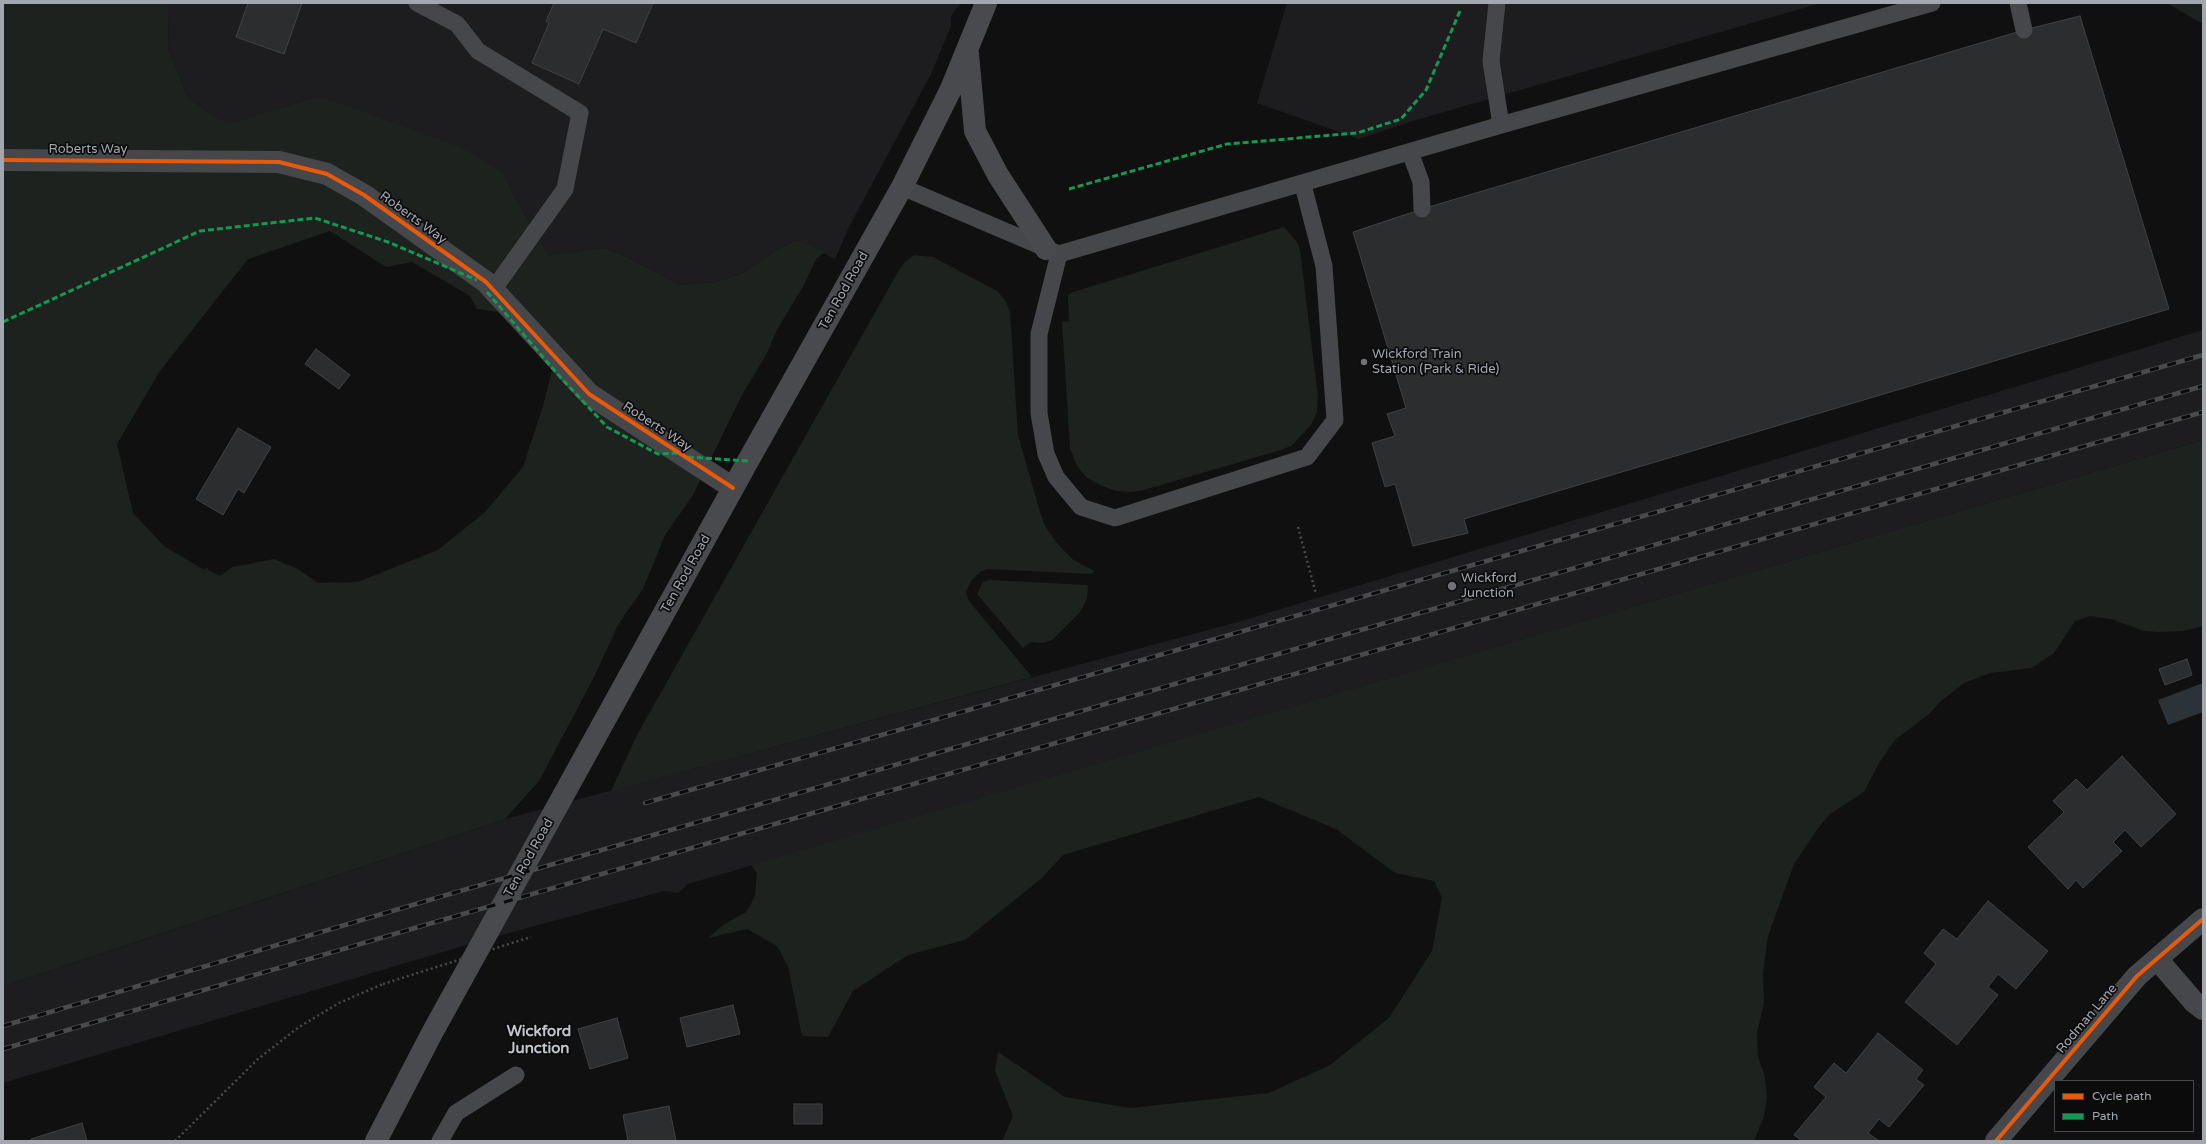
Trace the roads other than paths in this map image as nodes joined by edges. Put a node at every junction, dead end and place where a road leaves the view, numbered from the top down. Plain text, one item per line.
1 (417, 3) edge
2 (986, 3) edge
3 (1497, 3) edge
4 (1932, 3) edge
5 (2018, 3) edge
6 (2024, 30) dead end
7 (967, 50) junction
8 (1501, 125) junction
9 (1410, 152) junction
10 (3, 160) edge
11 (1303, 185) junction
12 (902, 187) junction
13 (1422, 209) dead end
14 (1052, 252) junction
15 (493, 290) junction
16 (733, 488) junction
17 (2203, 919) edge
18 (2157, 958) junction
19 (2203, 1009) edge
20 (516, 1075) dead end
21 (376, 1141) edge
22 (440, 1141) edge
23 (1996, 1141) edge

1 - 15 lane
2 - 7 main road, Ten Rod Road
3 - 8 lane
4 - 8 lane
5 - 6 lane
7 - 12 main road, Ten Rod Road
7 - 14 main road
8 - 9 lane
9 - 11 lane
9 - 13 lane
10 - 15 street, Roberts Way
11 - 14 lane
11 - 14 lane
12 - 14 lane
12 - 16 main road, Ten Rod Road
15 - 16 street, Roberts Way
16 - 21 main road, Ten Rod Road
17 - 18 street, Rodman Lane
18 - 19 street
18 - 23 street, Rodman Lane
20 - 22 lane

